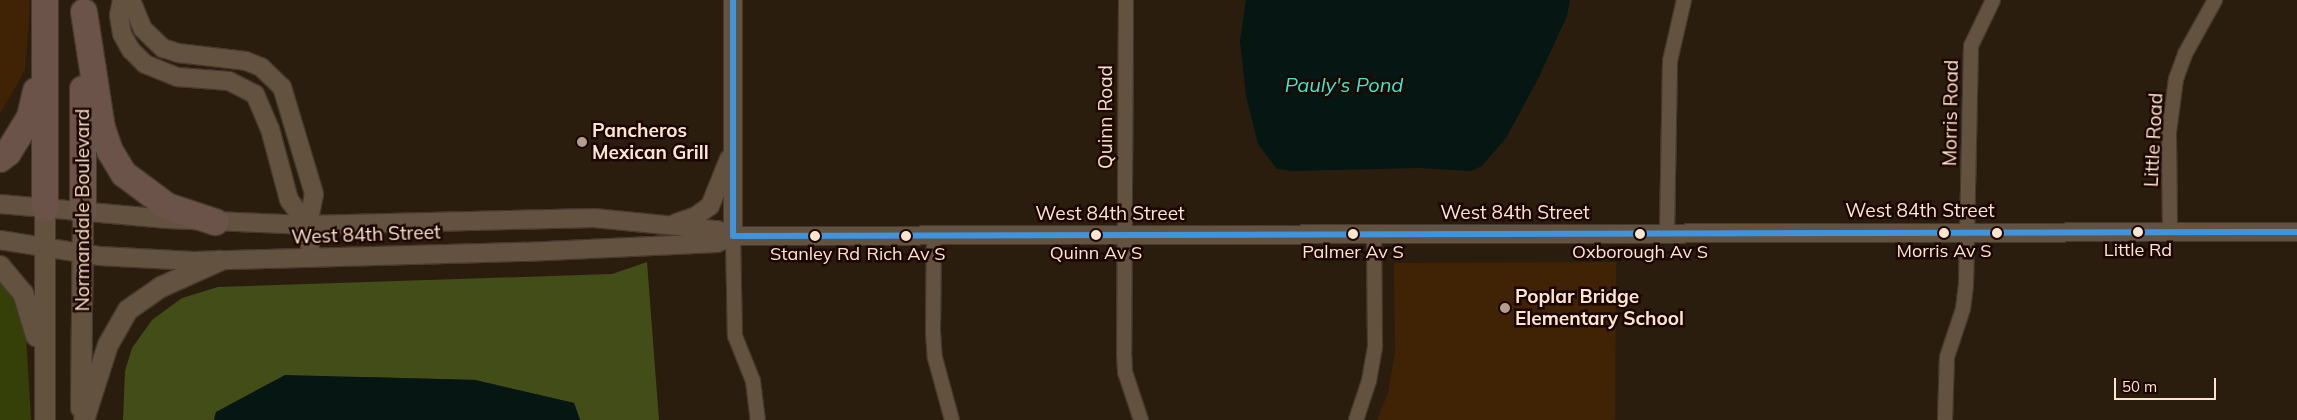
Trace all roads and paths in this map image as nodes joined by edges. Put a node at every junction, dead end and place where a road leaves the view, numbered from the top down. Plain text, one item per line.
1 (45, 0) edge
2 (122, 0) edge
3 (131, 0) edge
4 (733, 0) edge
5 (1126, 0) edge
6 (1684, 0) edge
7 (1993, 0) edge
8 (2216, 0) edge
9 (84, 6) edge
10 (45, 46) junction
11 (733, 146) junction
12 (0, 159) edge
13 (0, 204) edge
14 (44, 208) junction
15 (83, 213) junction
16 (215, 222) junction
17 (671, 224) junction
18 (308, 225) junction
19 (1968, 231) junction
20 (2170, 232) junction
21 (2297, 232) edge
22 (1374, 234) junction
23 (1667, 234) junction
24 (1124, 235) junction
25 (733, 236) junction
26 (934, 236) junction
27 (0, 240) edge
28 (44, 245) junction
29 (84, 253) junction
30 (311, 258) junction
31 (219, 261) junction
32 (0, 266) edge
33 (44, 386) junction
34 (45, 420) edge
35 (80, 420) edge
36 (84, 420) edge
37 (758, 420) edge
38 (952, 420) edge
39 (1141, 420) edge
40 (1356, 420) edge
41 (1945, 420) edge

1 - 10 highway, Normandale Boulevard
2 - 18 street
3 - 18 street
4 - 11 street
5 - 24 street, Quinn Road
6 - 23 street
7 - 19 street, Morris Road
8 - 20 street, Little Road
9 - 15 highway, Normandale Boulevard
9 - 16 highway
10 - 12 highway
10 - 14 highway, Normandale Boulevard
11 - 17 street
11 - 25 street
13 - 14 street, West 84th Street
14 - 15 street, West 84th Street
14 - 28 main road, Normandale Boulevard
15 - 16 street, West 84th Street
15 - 29 main road, Normandale Boulevard
16 - 18 street, West 84th Street
17 - 18 street, West 84th Street
17 - 25 street, West 84th Street
18 - 30 street
19 - 20 street, West 84th Street
19 - 23 street, West 84th Street
19 - 41 street, Morris Road
20 - 21 street, West 84th Street
22 - 23 street, West 84th Street
22 - 24 street, West 84th Street
22 - 40 street
24 - 26 street, West 84th Street
24 - 39 street, Quinn Road
25 - 26 street, West 84th Street
25 - 30 street, West 84th Street
25 - 37 street
26 - 38 street
27 - 28 street, West 84th Street
28 - 29 street, West 84th Street
28 - 33 main road, Normandale Boulevard
29 - 31 street, West 84th Street
29 - 35 main road, Normandale Boulevard
30 - 31 street, West 84th Street
31 - 36 main road
32 - 33 main road
33 - 34 main road, Normandale Boulevard

